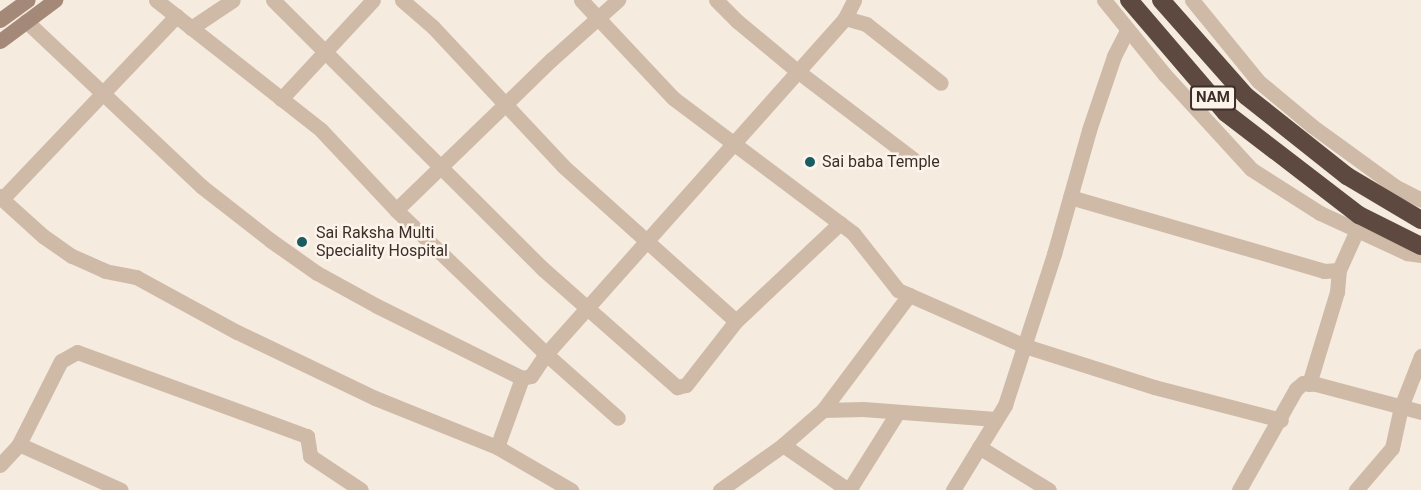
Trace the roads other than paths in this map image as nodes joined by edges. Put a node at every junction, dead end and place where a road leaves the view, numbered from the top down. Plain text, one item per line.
1 (28, 0) edge
2 (55, 0) edge
3 (156, 0) edge
4 (233, 0) edge
5 (273, 0) edge
6 (373, 0) edge
7 (402, 0) edge
8 (581, 0) edge
9 (618, 0) edge
10 (716, 0) edge
11 (854, 0) edge
12 (1104, 0) edge
13 (1129, 0) edge
14 (1161, 0) edge
15 (1192, 0) edge
16 (176, 16) junction
17 (598, 18) junction
18 (845, 18) junction
19 (0, 20) edge
20 (26, 21) junction
21 (190, 28) junction
22 (1127, 31) junction
23 (0, 41) edge
24 (326, 51) junction
25 (796, 70) junction
26 (941, 83) dead end
27 (102, 92) junction
28 (281, 99) junction
29 (506, 104) junction
30 (734, 146) junction
31 (913, 159) dead end
32 (440, 167) junction
33 (1, 197) edge
34 (1070, 197) junction
35 (1421, 200) edge
36 (396, 210) junction
37 (1421, 220) edge
38 (840, 223) junction
39 (1357, 230) junction
40 (647, 241) junction
41 (1421, 246) edge
42 (1421, 255) edge
43 (1339, 270) junction
44 (909, 295) junction
45 (588, 309) junction
46 (736, 321) junction
47 (1025, 346) junction
48 (546, 354) junction
49 (1421, 356) edge
50 (522, 378) junction
51 (1309, 384) junction
52 (1401, 407) junction
53 (823, 410) junction
54 (898, 411) junction
55 (1421, 412) edge
56 (618, 418) dead end
57 (996, 419) junction
58 (1281, 420) junction
59 (783, 445) junction
60 (497, 447) junction
61 (979, 447) junction
62 (10, 449) edge
63 (0, 465) edge
64 (121, 490) edge
65 (361, 490) edge
66 (571, 490) edge
67 (720, 490) edge
68 (848, 490) edge
69 (953, 490) edge
70 (1048, 490) edge
71 (1239, 490) edge
72 (1356, 490) edge

1 - 19 main road
2 - 20 main road
3 - 16 street
4 - 21 street
5 - 24 street
6 - 24 street
7 - 29 street
8 - 17 street
9 - 17 street
10 - 25 street
11 - 18 street
12 - 22 street
13 - 41 highway, NAM
14 - 37 highway, NAM
15 - 35 street
16 - 21 street
16 - 27 street
17 - 29 street
17 - 30 street
18 - 25 street
18 - 26 street
20 - 23 main road
20 - 27 street
21 - 28 street
22 - 34 street
22 - 39 street
24 - 28 street
24 - 32 street
25 - 30 street
25 - 31 street
27 - 33 street
27 - 50 street
28 - 36 street
29 - 32 street
29 - 40 street
30 - 38 street
30 - 40 street
32 - 36 street
32 - 45 street
33 - 60 street
34 - 43 street
34 - 47 street
36 - 48 street
38 - 44 street
38 - 46 street
39 - 42 street
39 - 43 street
40 - 45 street
40 - 46 street
43 - 51 street
44 - 47 street
44 - 53 street
45 - 46 street
45 - 48 street
47 - 57 street
47 - 58 street
48 - 50 street
48 - 56 street
49 - 52 street
50 - 60 street
51 - 52 street
51 - 58 street
52 - 55 street
52 - 72 street
53 - 54 street
53 - 59 street
54 - 57 street
54 - 68 street
57 - 61 street
58 - 71 street
59 - 67 street
59 - 68 street
60 - 66 street
61 - 69 street
61 - 70 street
62 - 63 street
62 - 64 street
62 - 65 street

